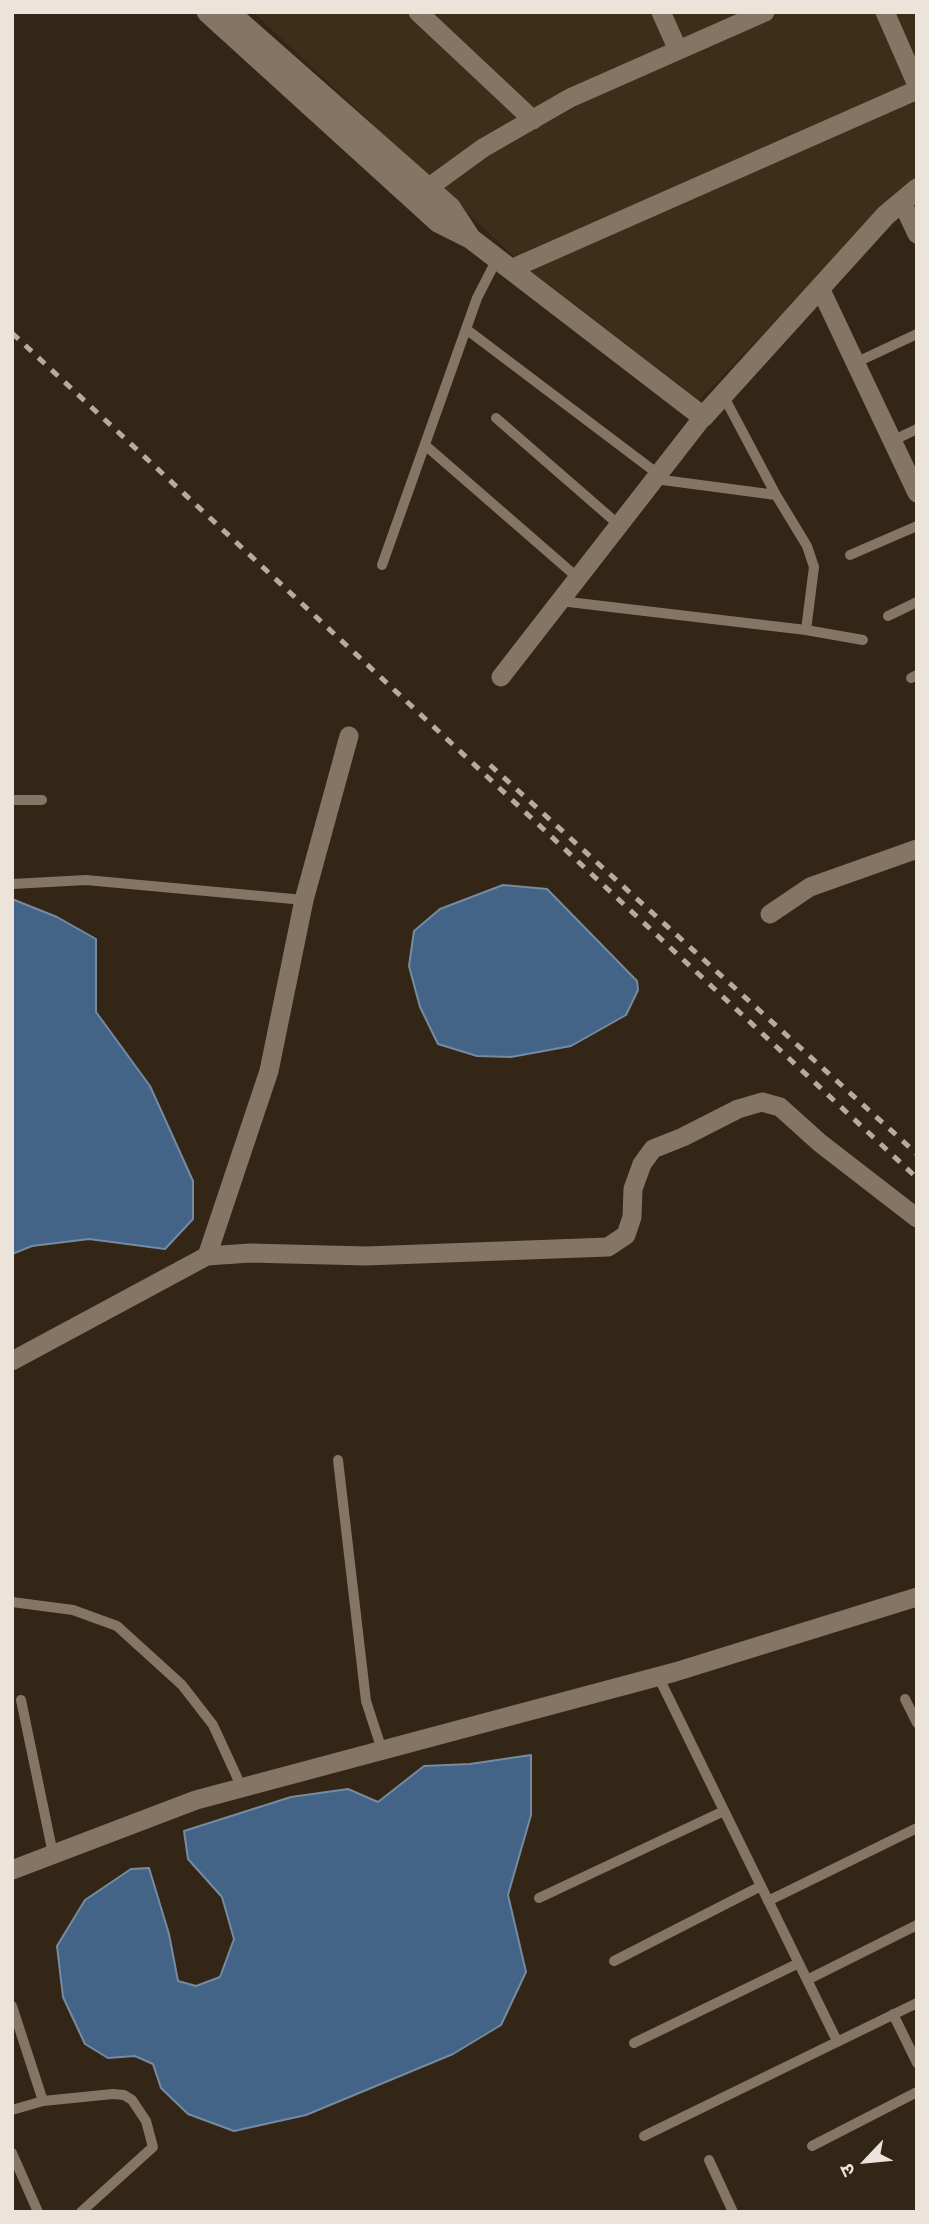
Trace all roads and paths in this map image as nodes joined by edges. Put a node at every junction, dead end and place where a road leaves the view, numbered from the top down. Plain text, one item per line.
1 (418, 12) edge
2 (661, 12) edge
3 (765, 12) edge
4 (885, 12) edge
5 (224, 15) edge
6 (678, 50) junction
7 (917, 85) edge
8 (917, 90) edge
9 (533, 120) junction
10 (422, 195) junction
11 (909, 195) edge
12 (917, 234) edge
13 (504, 264) junction
14 (820, 288) junction
15 (466, 329) junction
16 (917, 334) edge
17 (855, 363) junction
18 (723, 395) junction
19 (702, 417) junction
20 (496, 418) dead end
21 (917, 429) edge
22 (892, 441) junction
23 (425, 445) junction
24 (656, 477) junction
25 (917, 493) edge
26 (776, 495) junction
27 (619, 525) junction
28 (917, 526) edge
29 (850, 555) dead end
30 (382, 565) dead end
31 (578, 578) junction
32 (560, 601) junction
33 (917, 603) edge
34 (888, 616) dead end
35 (806, 630) junction
36 (863, 640) dead end
37 (501, 677) dead end
38 (349, 736) dead end
39 (12, 800) edge
40 (42, 800) dead end
41 (917, 849) edge
42 (12, 884) edge
43 (304, 900) junction
44 (770, 914) dead end
45 (917, 1218) edge
46 (207, 1256) junction
47 (12, 1361) edge
48 (338, 1460) dead end
49 (917, 1597) edge
50 (12, 1602) edge
51 (659, 1676) junction
52 (905, 1699) dead end
53 (21, 1700) dead end
54 (917, 1723) edge
55 (382, 1750) junction
56 (242, 1787) junction
57 (724, 1811) junction
58 (917, 1828) edge
59 (53, 1854) junction
60 (12, 1870) edge
61 (761, 1886) junction
62 (539, 1898) dead end
63 (768, 1901) junction
64 (917, 1925) edge
65 (614, 1961) dead end
66 (799, 1962) junction
67 (807, 1980) junction
68 (917, 2003) edge
69 (12, 2006) edge
70 (893, 2014) junction
71 (837, 2041) junction
72 (634, 2043) dead end
73 (917, 2063) edge
74 (917, 2092) edge
75 (43, 2101) junction
76 (12, 2110) edge
77 (644, 2136) dead end
78 (812, 2146) dead end
79 (13, 2159) edge
80 (709, 2160) dead end
81 (38, 2212) edge
82 (81, 2212) edge
83 (733, 2212) edge

1 - 9 street
2 - 6 street
3 - 6 street
4 - 7 street
5 - 10 street
6 - 9 street
8 - 13 street
9 - 10 street
10 - 13 street
11 - 12 street
11 - 14 street
13 - 15 lane
13 - 19 street
14 - 17 street
14 - 18 street
15 - 23 lane
15 - 24 lane
16 - 17 lane
17 - 22 street
18 - 19 street
18 - 26 lane
19 - 24 street
20 - 27 lane
21 - 22 lane
22 - 25 street
23 - 30 lane
23 - 31 lane
24 - 26 lane
24 - 27 street
26 - 35 lane
27 - 31 street
28 - 29 lane
31 - 32 street
32 - 35 lane
32 - 37 street
33 - 34 lane
35 - 36 lane
38 - 43 street
39 - 40 lane
41 - 44 street
42 - 43 lane
43 - 46 street
45 - 46 street
46 - 47 street
48 - 55 lane
49 - 51 street
50 - 56 lane
51 - 55 street
51 - 57 lane
52 - 54 lane
53 - 59 lane
55 - 56 street
56 - 59 street
57 - 61 lane
57 - 62 lane
58 - 63 lane
59 - 60 street
61 - 63 lane
61 - 65 lane
63 - 66 lane
64 - 67 lane
66 - 67 lane
66 - 72 lane
67 - 71 lane
68 - 70 lane
69 - 75 lane
70 - 71 lane
70 - 73 lane
71 - 77 lane
74 - 78 lane
75 - 76 lane
75 - 82 lane
79 - 81 lane
80 - 83 lane

